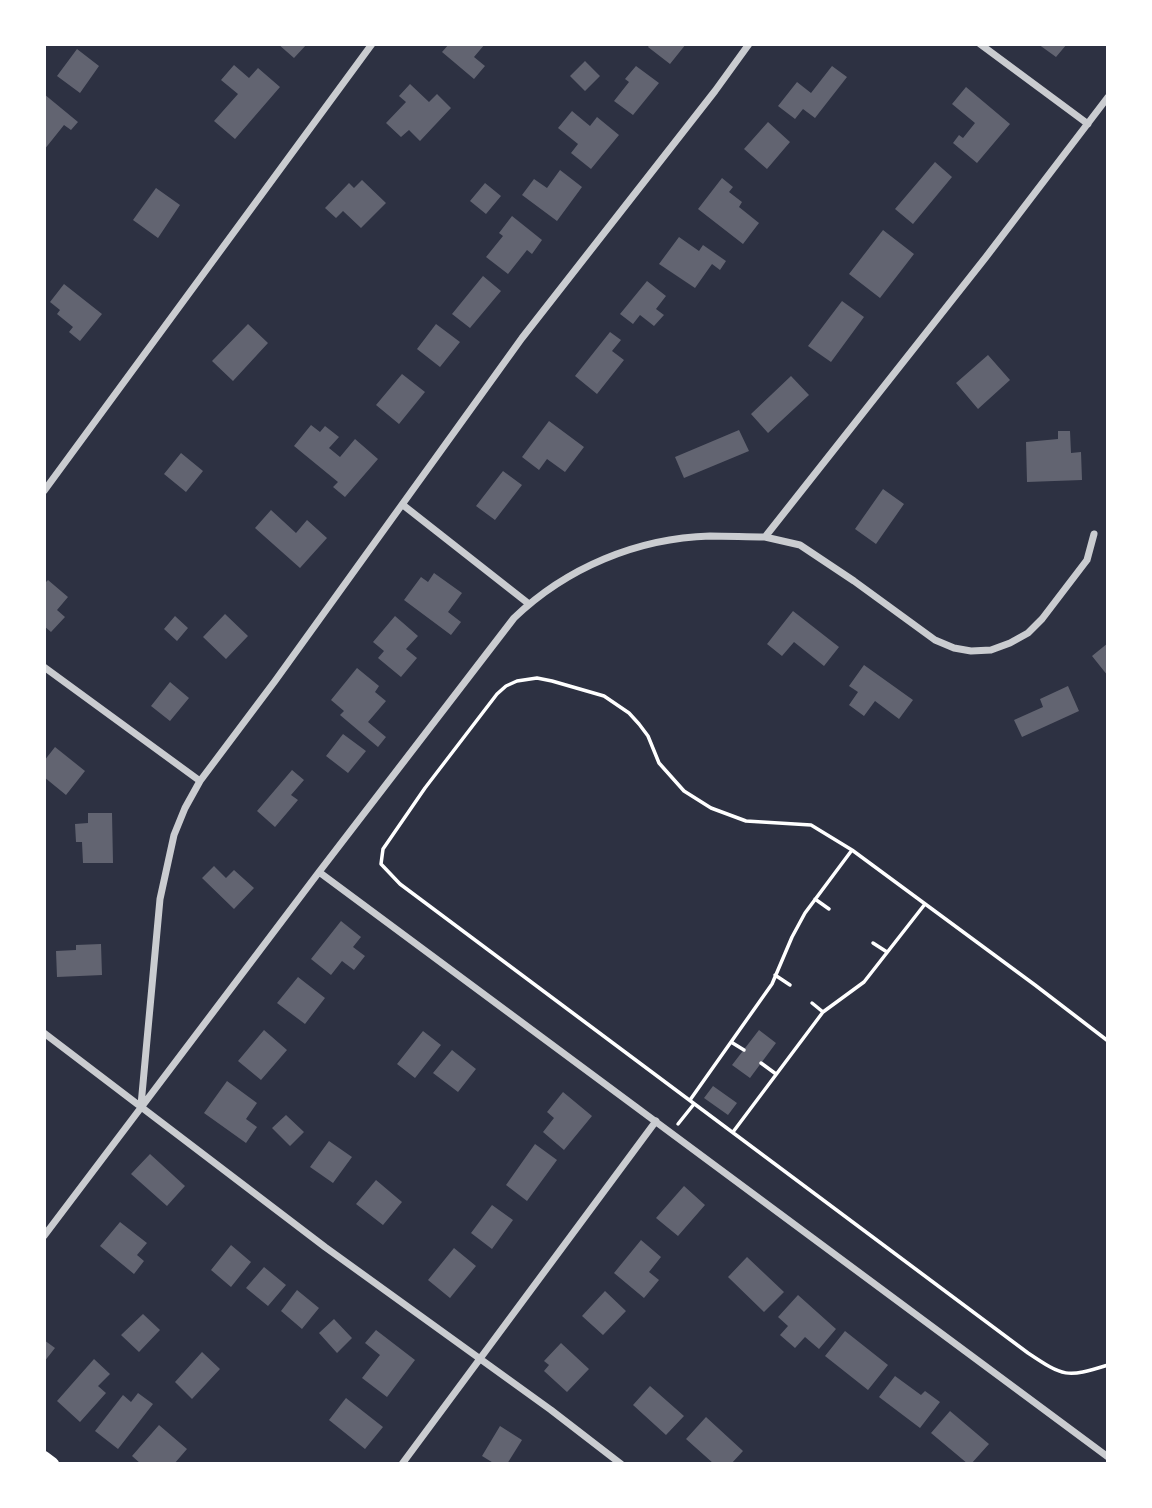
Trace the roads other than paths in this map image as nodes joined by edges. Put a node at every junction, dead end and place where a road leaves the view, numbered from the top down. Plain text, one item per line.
1 (372, 44) edge
2 (749, 44) edge
3 (980, 44) edge
4 (1108, 97) edge
5 (1088, 124) junction
6 (44, 491) edge
7 (403, 505) junction
8 (1094, 534) dead end
9 (765, 537) junction
10 (529, 604) junction
11 (44, 667) edge
12 (200, 781) junction
13 (319, 872) junction
14 (44, 1033) edge
15 (141, 1106) junction
16 (656, 1121) junction
17 (44, 1236) edge
18 (479, 1359) junction
19 (1108, 1457) edge
20 (44, 1458) edge
21 (52, 1464) edge
22 (402, 1464) edge
23 (621, 1464) edge

1 - 6 street
2 - 7 street
3 - 5 street
4 - 5 street
5 - 9 street
7 - 10 street
7 - 12 street
8 - 9 street
9 - 10 street
10 - 13 street
11 - 12 street
12 - 15 street
13 - 15 street
13 - 16 street
14 - 15 street
15 - 17 street
15 - 18 street
16 - 18 street
16 - 19 street
18 - 22 street
18 - 23 street
20 - 21 main road

